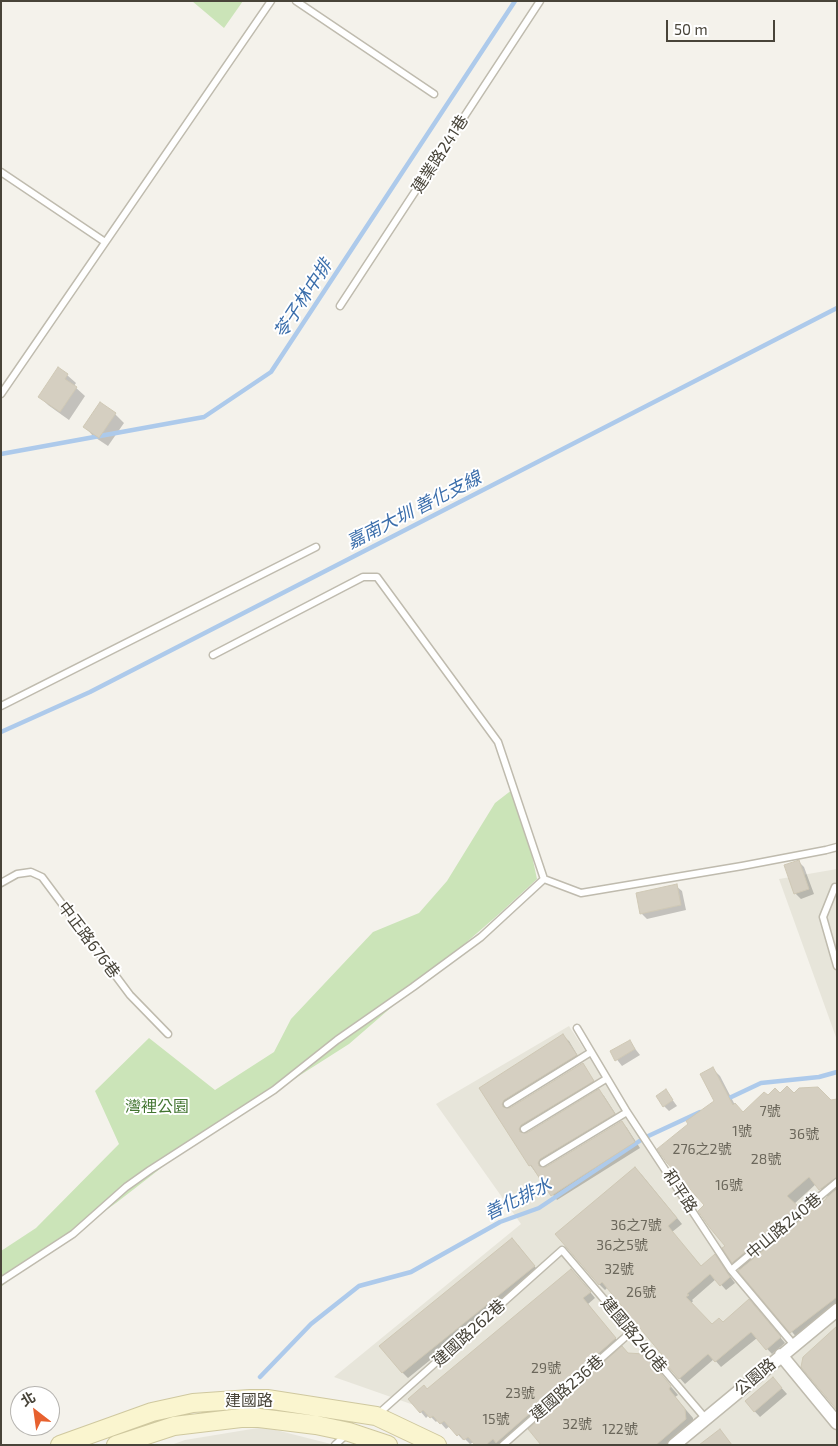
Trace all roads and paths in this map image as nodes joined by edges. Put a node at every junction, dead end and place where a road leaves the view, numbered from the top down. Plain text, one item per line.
1 (271, 1) edge
2 (296, 1) edge
3 (540, 1) edge
4 (434, 94) dead end
5 (1, 172) edge
6 (106, 242) junction
7 (340, 306) dead end
8 (1, 394) edge
9 (316, 547) dead end
10 (213, 655) dead end
11 (1, 706) edge
12 (837, 847) edge
13 (544, 879) junction
14 (1, 883) edge
15 (835, 887) dead end
16 (837, 966) edge
17 (577, 1028) dead end
18 (168, 1034) dead end
19 (591, 1052) junction
20 (606, 1079) junction
21 (507, 1104) dead end
22 (627, 1112) junction
23 (524, 1129) dead end
24 (543, 1163) dead end
25 (837, 1182) edge
26 (562, 1250) joint
27 (731, 1270) junction
28 (1, 1281) edge
29 (837, 1310) edge
30 (631, 1332) junction
31 (794, 1345) junction
32 (781, 1355) junction
33 (376, 1416) junction
34 (706, 1419) junction
35 (837, 1423) edge
36 (349, 1432) junction
37 (60, 1445) edge
38 (116, 1445) edge
39 (335, 1445) edge
40 (388, 1445) edge
41 (437, 1445) edge
42 (503, 1445) edge
43 (674, 1445) edge

1 - 6 lane
2 - 4 lane
3 - 7 lane, 建業路241巷
5 - 6 lane
6 - 8 lane
9 - 11 lane
10 - 13 lane
12 - 13 lane
13 - 28 lane
14 - 18 lane, 中正路676巷
15 - 16 lane
17 - 19 lane, 和平路
19 - 20 lane, 和平路
19 - 21 lane
20 - 22 lane, 和平路
20 - 23 lane
22 - 24 lane
22 - 27 lane, 和平路
25 - 27 lane, 中山路240巷
26 - 30 lane, 建國路240巷
26 - 33 lane, 建國路262巷
27 - 31 lane, 和平路
29 - 31 street, 公園路
30 - 34 lane, 建國路240巷
30 - 42 lane, 建國路236巷
31 - 32 street, 公園路
32 - 34 street, 公園路
32 - 35 street
33 - 37 street, 建國路
33 - 41 street, 建國路
34 - 43 street, 公園路
36 - 38 street, 建國路
36 - 39 lane
36 - 40 street, 建國路

